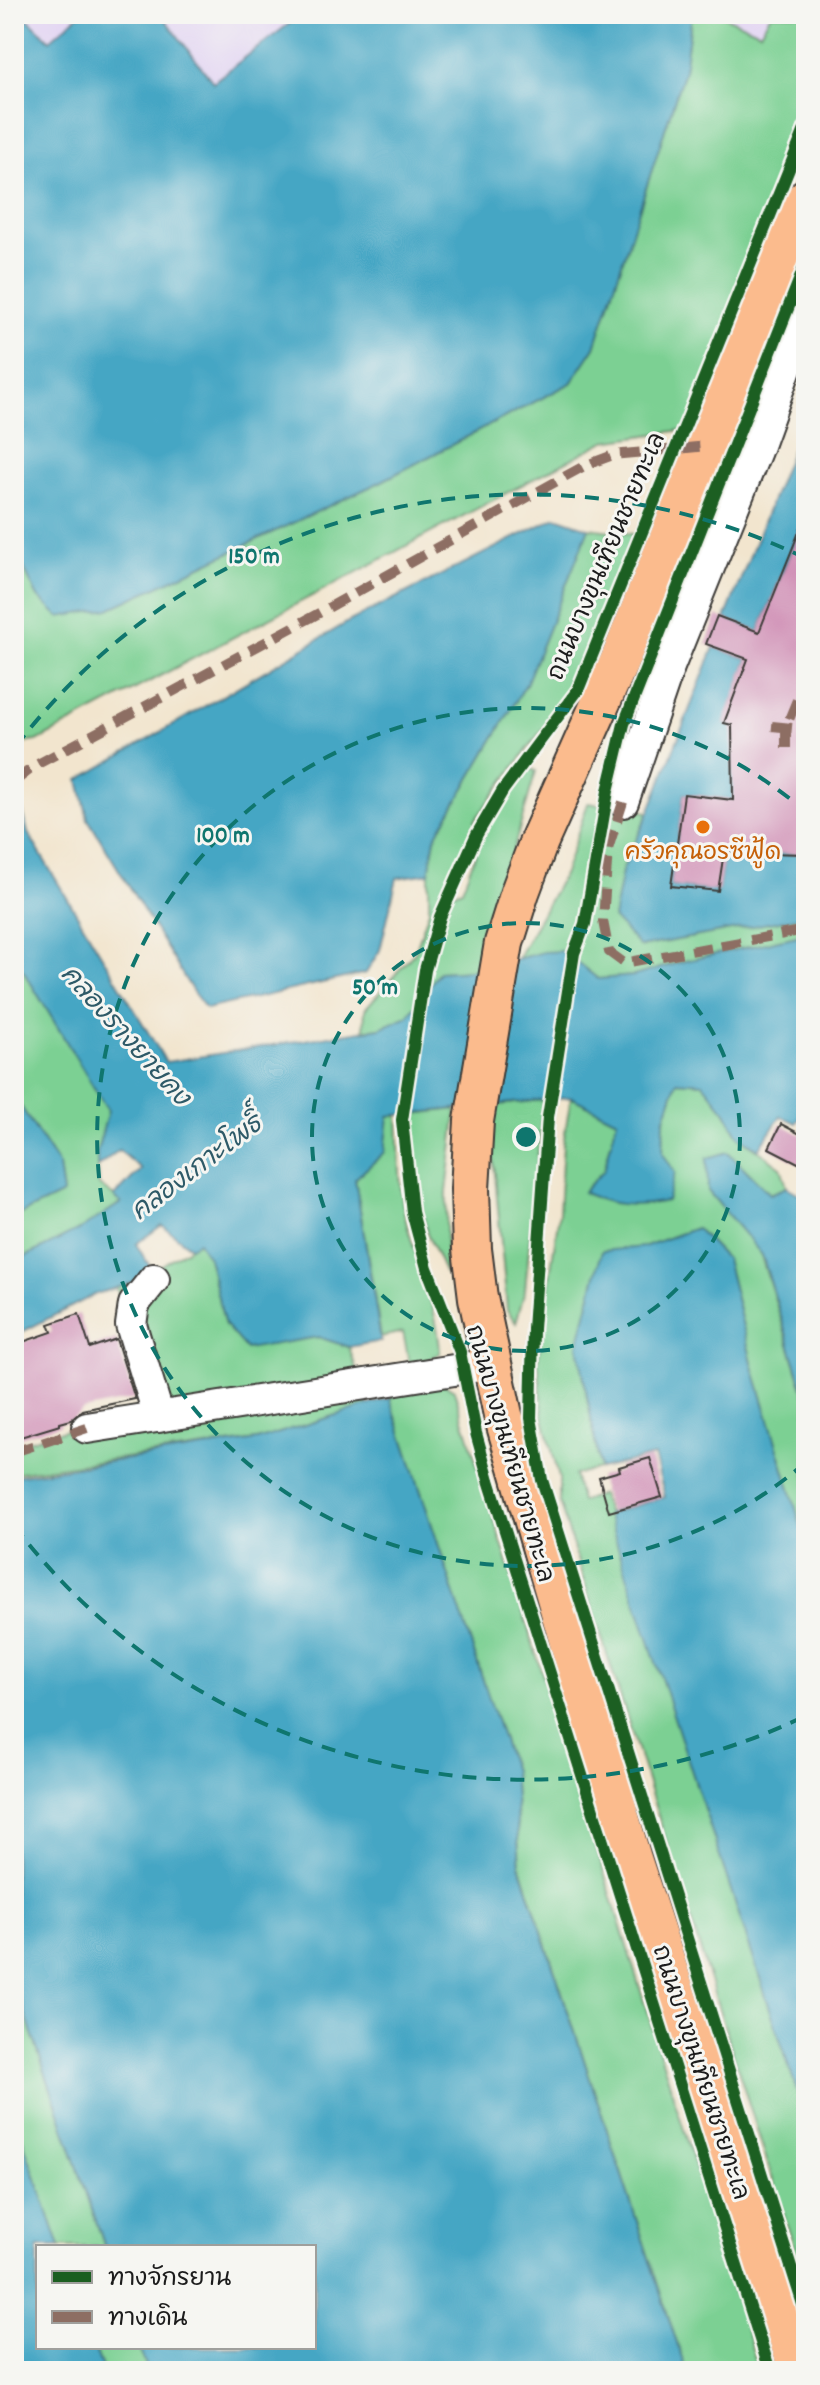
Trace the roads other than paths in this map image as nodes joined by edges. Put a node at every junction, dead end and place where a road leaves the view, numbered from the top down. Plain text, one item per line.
1 (806, 198) edge
2 (806, 313) edge
3 (745, 352) junction
4 (756, 451) junction
5 (670, 538) junction
6 (679, 641) junction
7 (623, 802) dead end
8 (154, 1279) dead end
9 (492, 1364) junction
10 (159, 1417) junction
11 (87, 1428) dead end
12 (799, 2371) edge

1 - 3 main road, ถนนบางขุนเทียนชายทะเล
2 - 4 street
3 - 4 street
3 - 5 main road, ถนนบางขุนเทียนชายทะเล
4 - 6 street
5 - 6 street
5 - 9 main road, ถนนบางขุนเทียนชายทะเล
6 - 7 street
8 - 10 street
9 - 10 street
9 - 12 main road, ถนนบางขุนเทียนชายทะเล
10 - 11 street

